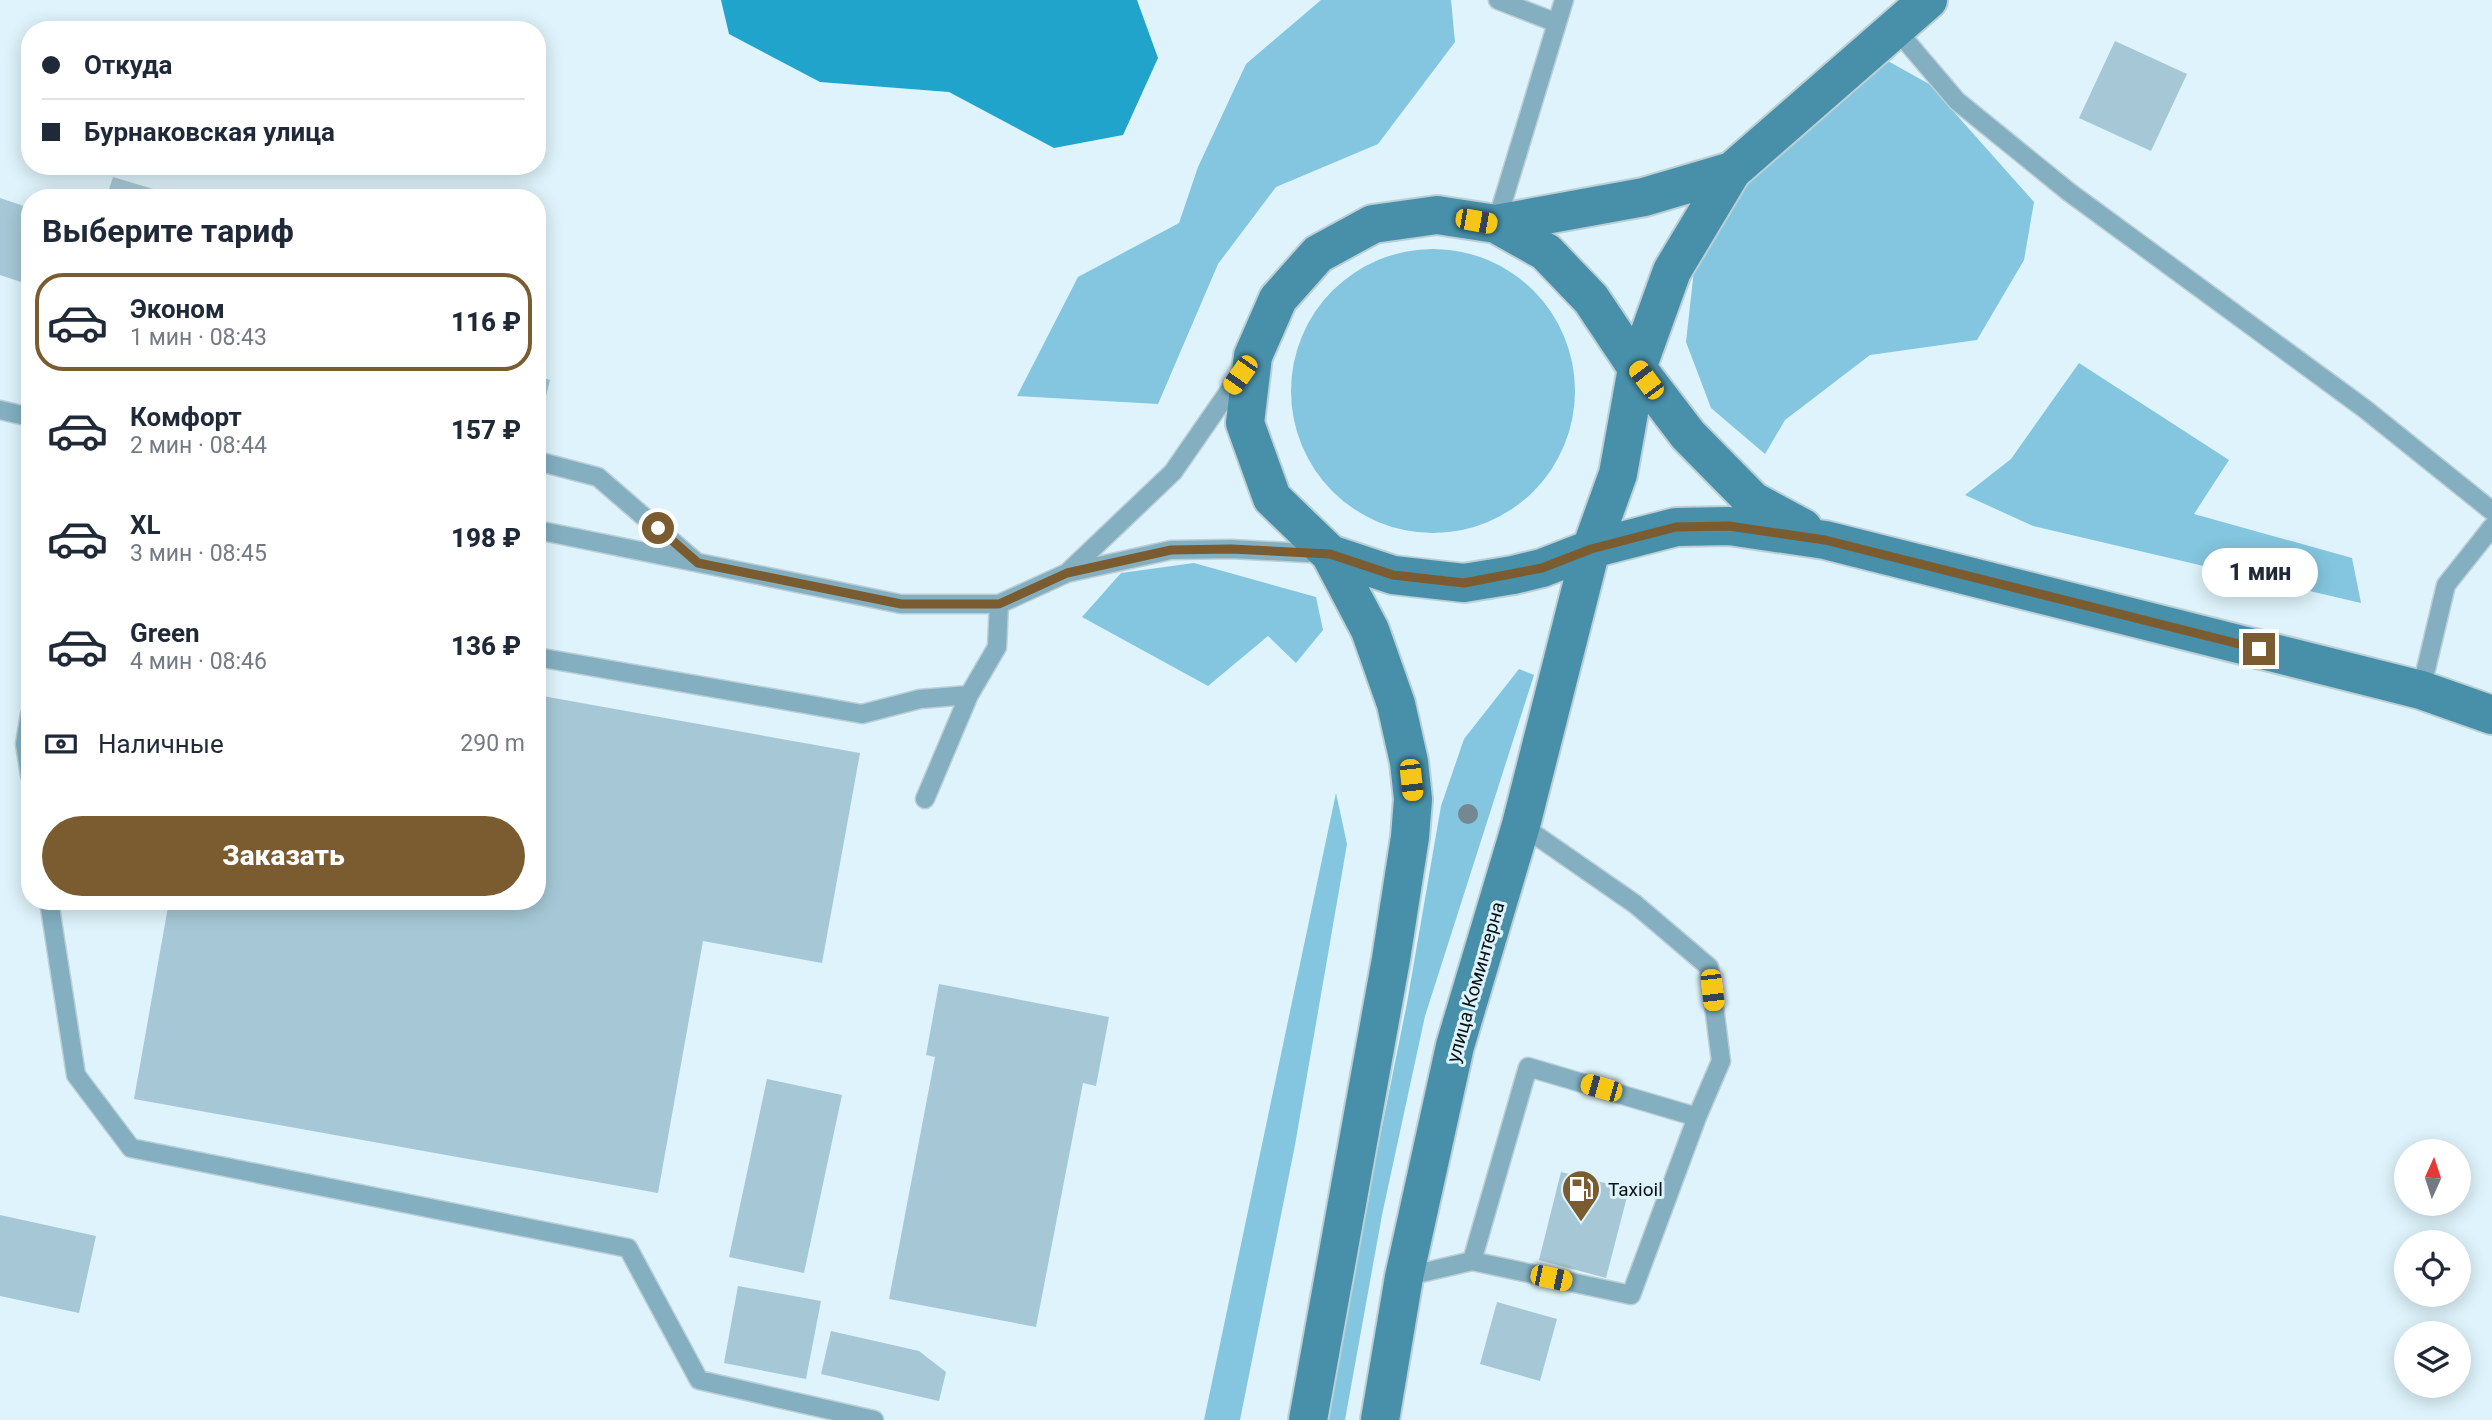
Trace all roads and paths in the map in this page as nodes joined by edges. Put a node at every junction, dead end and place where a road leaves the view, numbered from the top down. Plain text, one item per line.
1 (1498, 0) edge
2 (1564, 0) edge
3 (1928, 0) edge
4 (1557, 23) junction
5 (1895, 28) junction
6 (1732, 171) junction
7 (1496, 224) junction
8 (1253, 356) junction
9 (1636, 368) junction
10 (0, 410) edge
11 (21, 415) edge
12 (546, 463) edge
13 (2492, 511) edge
14 (2492, 527) edge
15 (546, 532) edge
16 (1825, 540) junction
17 (1591, 549) junction
18 (1330, 554) junction
19 (698, 563) junction
20 (1067, 573) junction
21 (999, 604) junction
22 (546, 659) edge
23 (2421, 690) junction
24 (970, 695) junction
25 (2492, 715) edge
26 (925, 799) dead end
27 (1521, 825) junction
28 (50, 910) edge
29 (1697, 1116) junction
30 (1472, 1261) junction
31 (1404, 1277) junction
32 (873, 1420) edge
33 (1308, 1420) edge
34 (1380, 1420) edge

1 - 4 lane
2 - 4 lane
3 - 5 main road
4 - 7 lane
5 - 6 main road
5 - 13 lane
6 - 7 main road
6 - 9 main road, улица Коминтерна
7 - 8 main road
7 - 9 main road
8 - 18 main road
8 - 20 lane
9 - 16 main road
9 - 17 main road, улица Коминтерна
10 - 11 lane
12 - 19 lane
14 - 23 lane
15 - 19 lane
16 - 17 main road
16 - 23 main road
17 - 18 main road
17 - 27 main road, улица Коминтерна
18 - 20 lane
18 - 33 main road
19 - 21 lane
20 - 21 lane
21 - 24 lane
22 - 24 lane
23 - 25 main road
24 - 26 lane
27 - 29 lane
27 - 31 main road, улица Коминтерна
28 - 32 lane
29 - 30 lane
29 - 30 lane
30 - 31 lane
31 - 34 main road, улица Коминтерна

